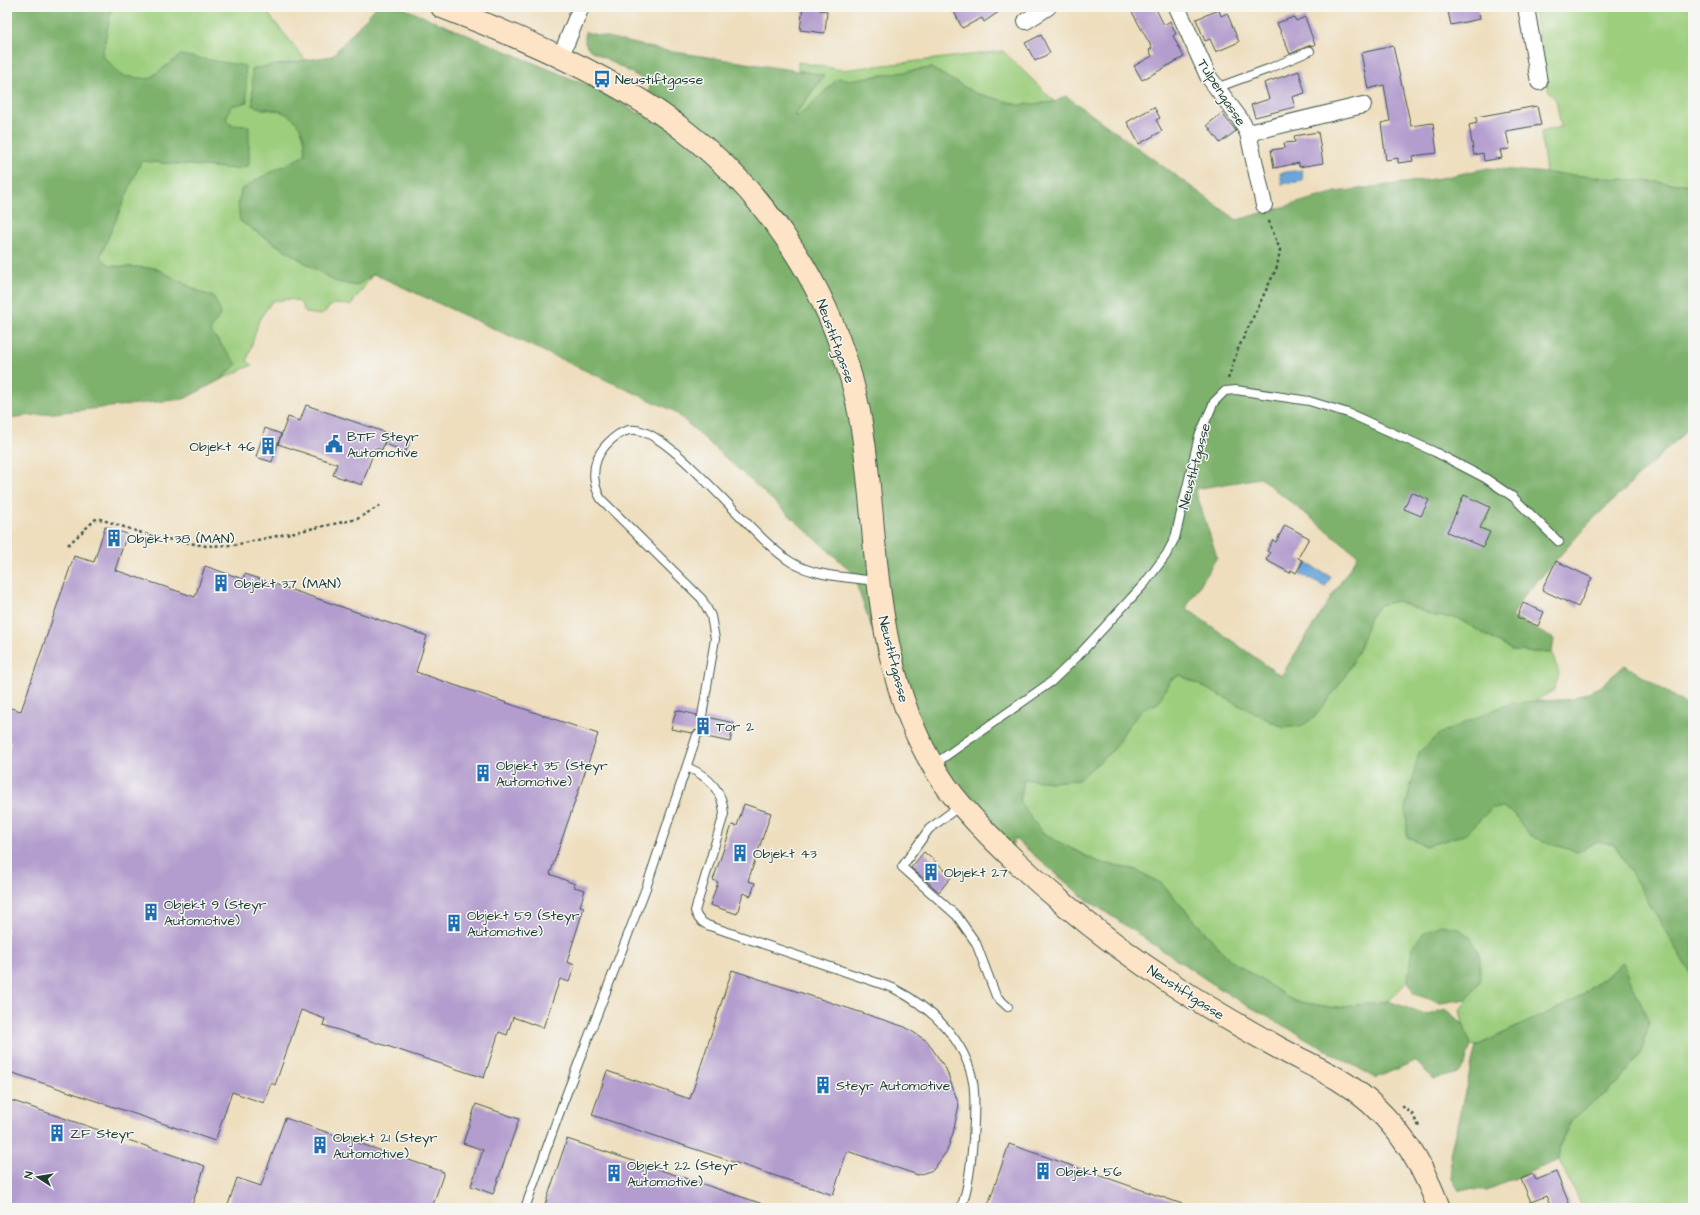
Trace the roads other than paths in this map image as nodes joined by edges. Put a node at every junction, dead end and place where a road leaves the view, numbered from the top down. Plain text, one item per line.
1 (442, 7) edge
2 (581, 7) edge
3 (1048, 7) edge
4 (1177, 7) edge
5 (1526, 7) edge
6 (1026, 22) dead end
7 (1310, 52) dead end
8 (560, 58) junction
9 (1539, 82) dead end
10 (1216, 88) junction
11 (1363, 105) dead end
12 (1248, 133) junction
13 (1264, 205) road end
14 (1559, 542) dead end
15 (877, 581) junction
16 (702, 716) dead end
17 (697, 735) dead end
18 (932, 766) junction
19 (687, 767) junction
20 (961, 805) junction
21 (1008, 1008) dead end
22 (526, 1208) edge
23 (961, 1208) edge
24 (1439, 1208) edge

1 - 8 street, Neustiftgasse
2 - 8 street
3 - 6 street
4 - 10 street, Tulpengasse
5 - 9 street
7 - 10 lane
8 - 15 street, Neustiftgasse
10 - 12 street, Tulpengasse
11 - 12 street, Tulpengasse
12 - 13 street, Tulpengasse
14 - 18 lane, Neustiftgasse
15 - 16 lane
15 - 18 street, Neustiftgasse
17 - 19 lane
18 - 20 street, Neustiftgasse
19 - 22 lane
19 - 23 lane
20 - 21 lane
20 - 24 street, Neustiftgasse

